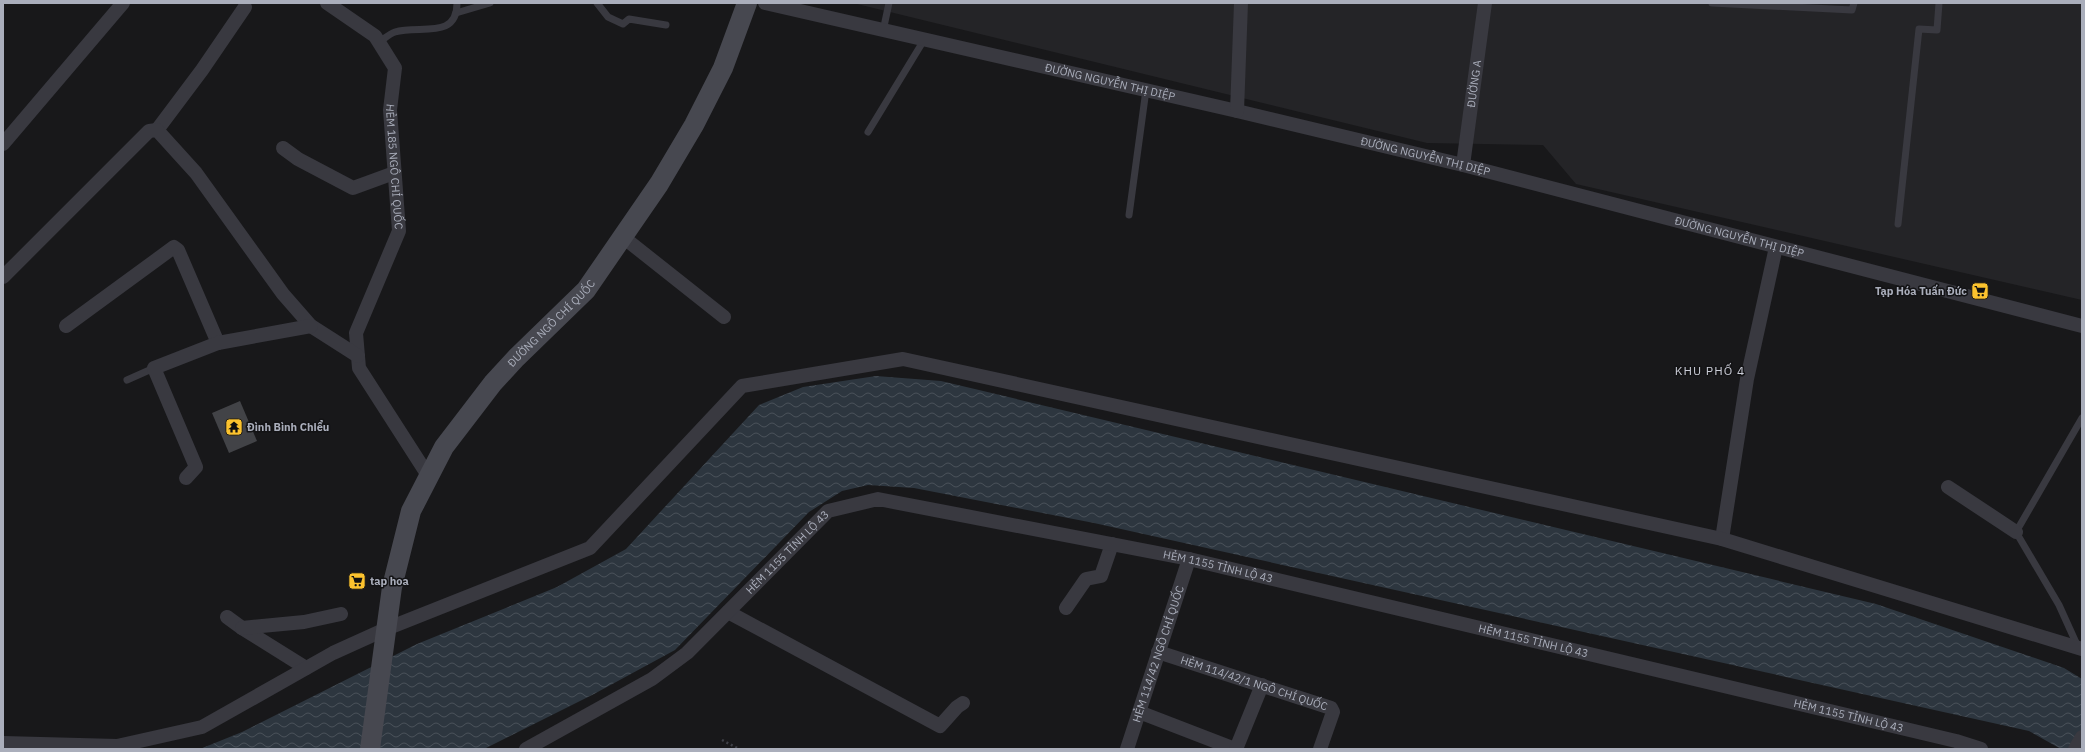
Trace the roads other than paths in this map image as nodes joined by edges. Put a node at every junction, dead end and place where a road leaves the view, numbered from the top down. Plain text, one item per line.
1 (123, 3) edge
2 (327, 3) edge
3 (457, 3) edge
4 (490, 3) edge
5 (597, 3) edge
6 (747, 3) edge
7 (765, 3) edge
8 (889, 3) edge
9 (1241, 3) edge
10 (1485, 3) edge
11 (1712, 3) edge
12 (1854, 3) edge
13 (1939, 3) edge
14 (245, 8) dead end
15 (456, 13) junction
16 (666, 25) dead end
17 (883, 30) junction
18 (924, 40) junction
19 (379, 42) junction
20 (1146, 90) junction
21 (1237, 111) junction
22 (157, 130) junction
23 (868, 132) dead end
24 (3, 144) edge
25 (283, 148) dead end
26 (1464, 165) junction
27 (394, 173) junction
28 (1129, 215) dead end
29 (1898, 224) dead end
30 (623, 237) junction
31 (1776, 246) junction
32 (3, 277) edge
33 (724, 317) dead end
34 (66, 326) dead end
35 (311, 326) junction
36 (2082, 326) edge
37 (218, 343) junction
38 (358, 356) junction
39 (154, 368) junction
40 (127, 380) dead end
41 (2082, 418) edge
42 (429, 477) junction
43 (186, 478) dead end
44 (1948, 487) dead end
45 (2016, 532) junction
46 (1722, 539) junction
47 (1112, 544) junction
48 (1189, 559) junction
49 (1066, 608) dead end
50 (728, 612) junction
51 (341, 614) dead end
52 (227, 617) dead end
53 (242, 628) junction
54 (386, 629) junction
55 (2080, 648) edge
56 (1158, 652) junction
57 (306, 668) junction
58 (1262, 685) junction
59 (963, 703) dead end
60 (1139, 712) junction
61 (2082, 737) edge
62 (3, 743) edge
63 (370, 749) edge
64 (526, 749) edge
65 (1127, 749) edge
66 (1235, 749) edge
67 (1320, 749) edge
68 (1982, 749) edge
69 (2075, 749) edge

1 - 24 street
2 - 19 street, HẺM 185 NGÔ CHÍ QUỐC
3 - 15 lane
4 - 15 lane
5 - 16 lane
6 - 30 main road, ĐƯỜNG NGÔ CHÍ QUỐC
7 - 17 street, ĐƯỜNG NGUYỄN THỊ DIỆP
8 - 17 lane
9 - 21 street
10 - 26 street, ĐƯỜNG A
11 - 12 lane
13 - 29 lane
14 - 22 street
15 - 19 lane
17 - 18 street, ĐƯỜNG NGUYỄN THỊ DIỆP
18 - 20 street, ĐƯỜNG NGUYỄN THỊ DIỆP
18 - 23 lane
19 - 27 street, HẺM 185 NGÔ CHÍ QUỐC
20 - 21 street, ĐƯỜNG NGUYỄN THỊ DIỆP
20 - 28 lane
21 - 26 street, ĐƯỜNG NGUYỄN THỊ DIỆP
22 - 32 street
22 - 35 street
25 - 27 street
26 - 31 street, ĐƯỜNG NGUYỄN THỊ DIỆP
27 - 38 street, HẺM 185 NGÔ CHÍ QUỐC
30 - 33 street
30 - 42 main road, ĐƯỜNG NGÔ CHÍ QUỐC
31 - 36 street, ĐƯỜNG NGUYỄN THỊ DIỆP
31 - 46 street
34 - 37 street
35 - 37 street
35 - 38 street
37 - 39 street
38 - 42 street, HẺM 185 NGÔ CHÍ QUỐC
39 - 40 lane
39 - 43 street
41 - 45 lane
42 - 54 main road, ĐƯỜNG NGÔ CHÍ QUỐC
44 - 45 street
45 - 55 lane
46 - 54 street
46 - 55 street
47 - 48 street, HẺM 1155 TỈNH LỘ 43
47 - 49 street
47 - 50 street, HẺM 1155 TỈNH LỘ 43
48 - 56 street, HẺM 114/42 NGÔ CHÍ QUỐC
48 - 68 street, HẺM 1155 TỈNH LỘ 43
50 - 59 street
50 - 64 street, HẺM 1155 TỈNH LỘ 43
51 - 53 street
52 - 53 street
53 - 57 street
54 - 57 street
54 - 63 main road, ĐƯỜNG NGÔ CHÍ QUỐC
56 - 58 street, HẺM 114/42/1 NGÔ CHÍ QUỐC
56 - 60 street, HẺM 114/42 NGÔ CHÍ QUỐC
57 - 62 street
58 - 66 street
58 - 67 street, HẺM 114/42/1 NGÔ CHÍ QUỐC
60 - 65 street, HẺM 114/42 NGÔ CHÍ QUỐC
60 - 66 street
61 - 69 street

